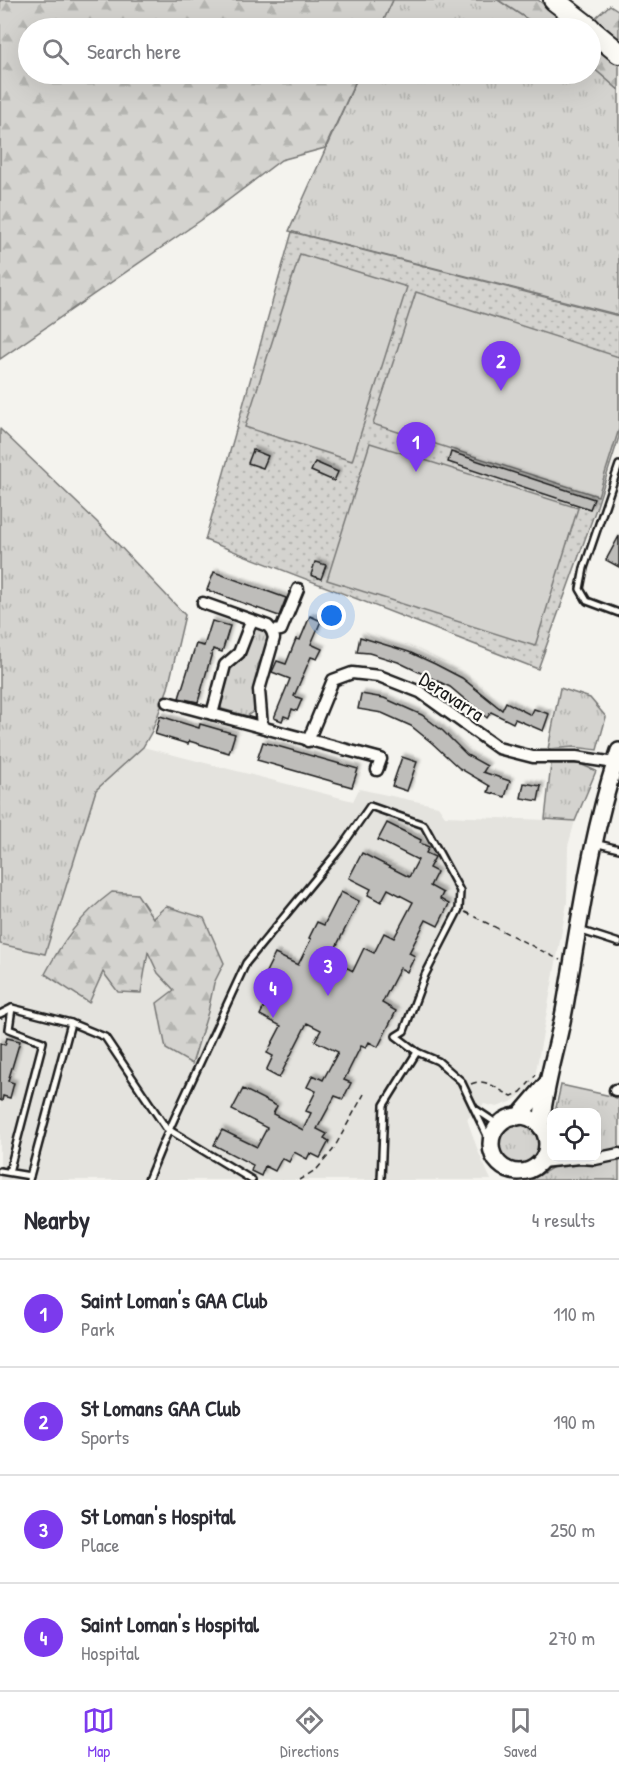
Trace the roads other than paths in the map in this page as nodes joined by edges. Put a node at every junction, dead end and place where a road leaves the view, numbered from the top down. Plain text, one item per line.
1 (554, 0) edge
2 (576, 18) edge
3 (601, 38) edge
4 (619, 53) edge
5 (619, 465) edge
6 (298, 589) dead end
7 (203, 603) dead end
8 (619, 613) edge
9 (251, 622) junction
10 (272, 631) junction
11 (166, 702) dead end
12 (212, 714) junction
13 (262, 727) junction
14 (308, 741) junction
15 (617, 757) edge
16 (377, 770) dead end
17 (594, 843) junction
18 (619, 849) edge
19 (578, 930) junction
20 (619, 943) edge
21 (12, 1008) junction
22 (0, 1014) edge
23 (71, 1023) junction
24 (417, 1052) junction
25 (544, 1075) junction
26 (474, 1108) junction
27 (518, 1117) junction
28 (499, 1125) junction
29 (169, 1130) junction
30 (545, 1133) edge
31 (491, 1144) junction
32 (619, 1154) edge
33 (601, 1158) edge
34 (564, 1162) edge
35 (532, 1170) edge
36 (0, 1171) edge
37 (9, 1172) junction
38 (503, 1173) edge
39 (29, 1178) edge
40 (148, 1180) edge
41 (252, 1180) edge
42 (381, 1180) edge

1 - 2 highway
3 - 4 highway
5 - 8 lane
6 - 10 street
7 - 9 street
9 - 10 street
9 - 12 street
10 - 13 street
11 - 12 street
12 - 13 street
13 - 14 street
14 - 15 street, Deravarra
14 - 16 street
15 - 17 street
17 - 18 lane
17 - 19 street
19 - 20 lane
19 - 25 street
21 - 22 lane
21 - 23 lane
21 - 37 lane
23 - 29 lane
23 - 39 lane
24 - 26 lane
24 - 29 lane
24 - 42 lane
25 - 27 street
25 - 30 street
26 - 28 lane
26 - 31 lane
27 - 28 street
27 - 30 street
28 - 31 street
29 - 40 lane
29 - 41 lane
30 - 35 street
31 - 38 street
32 - 33 street
34 - 35 street
35 - 38 street
36 - 37 lane
37 - 39 lane

